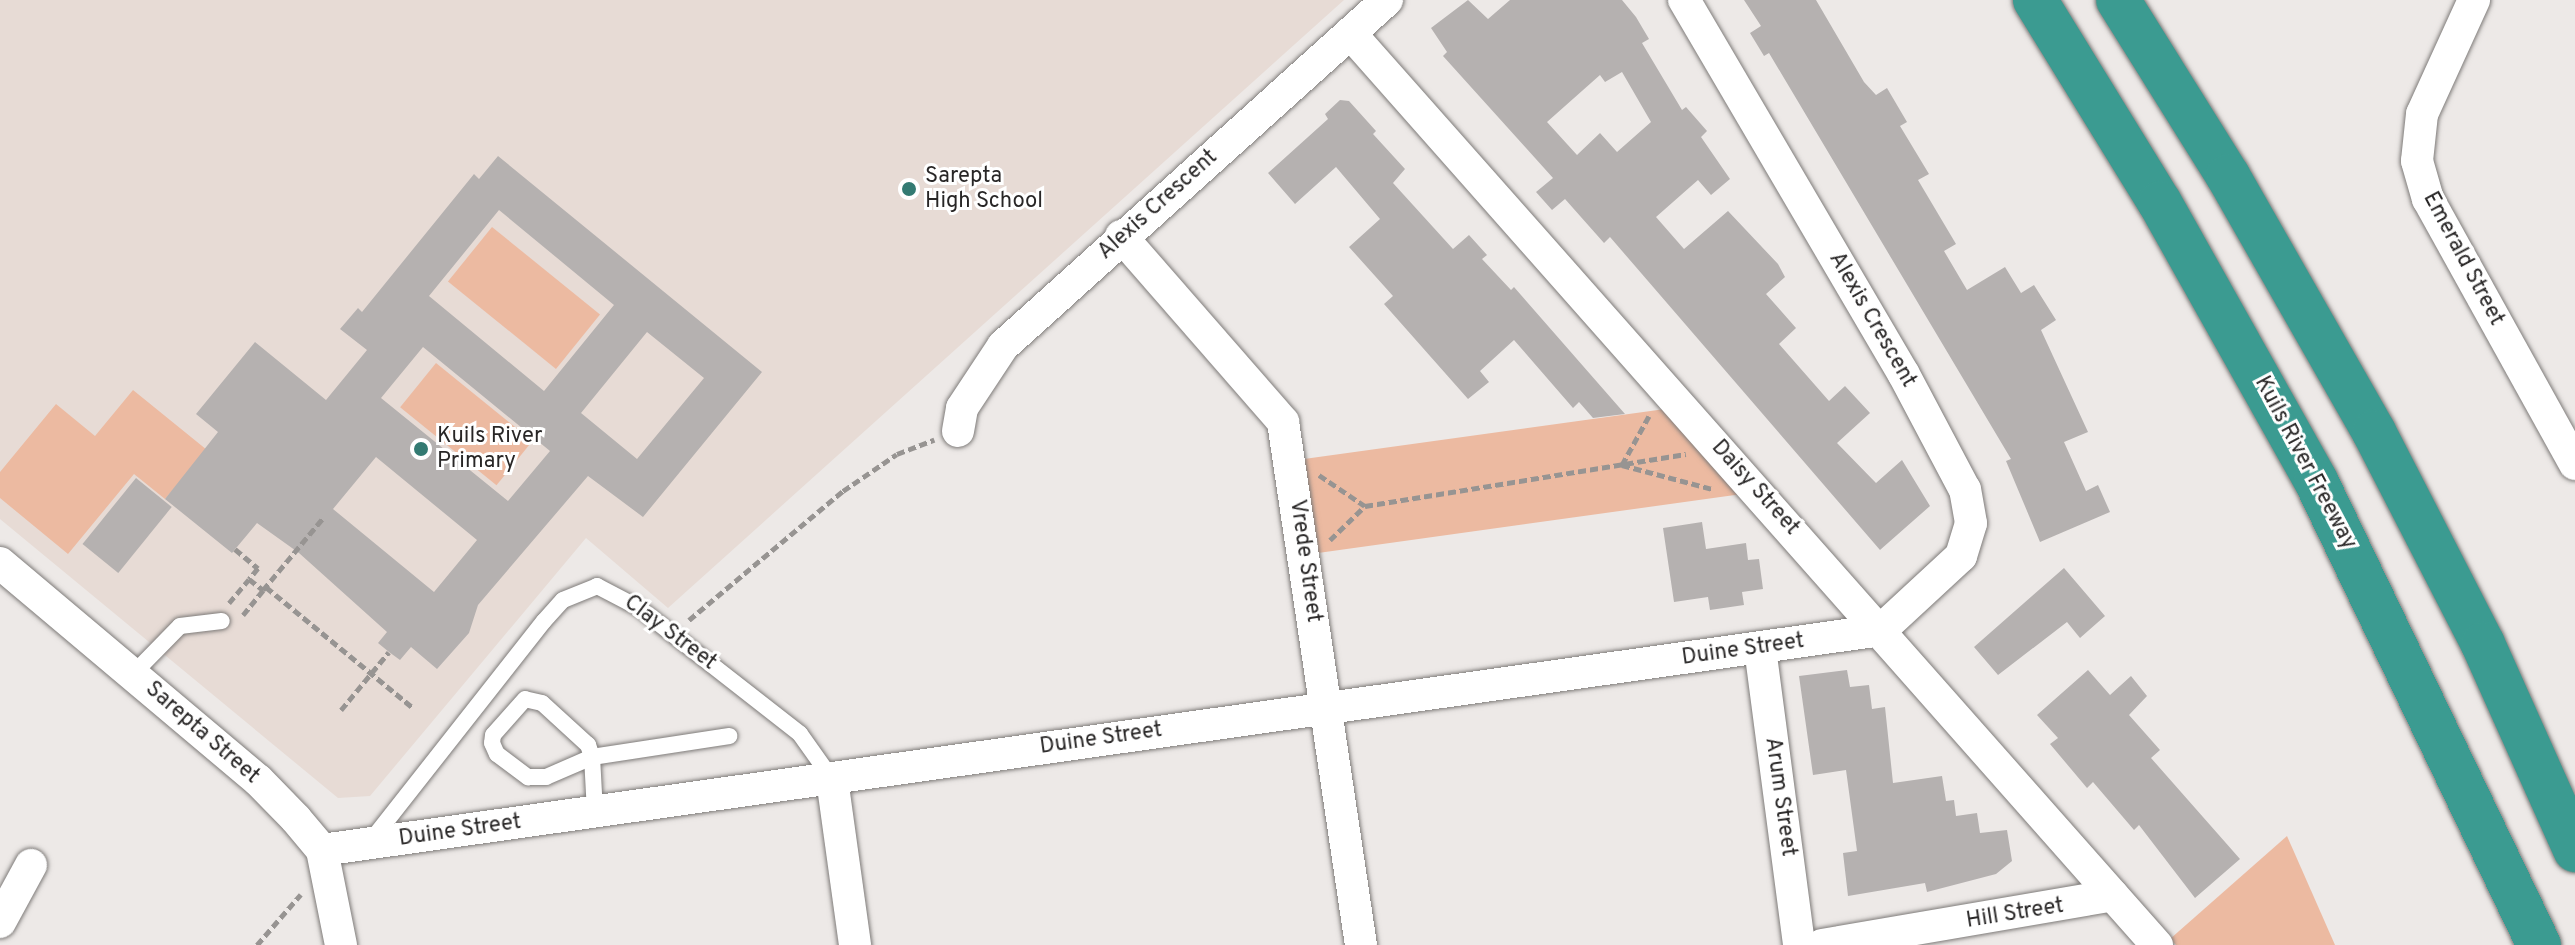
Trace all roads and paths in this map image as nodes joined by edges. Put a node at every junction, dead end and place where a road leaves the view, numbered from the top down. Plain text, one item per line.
1 (1387, 0) edge
2 (1684, 0) edge
3 (2035, 0) edge
4 (2118, 0) edge
5 (2474, 0) edge
6 (1350, 33) junction
7 (1121, 236) junction
8 (1672, 395) junction
9 (958, 431) joint
10 (1709, 436) junction
11 (2575, 464) edge
12 (1622, 465) junction
13 (1737, 468) junction
14 (1294, 475) junction
15 (1365, 506) junction
16 (323, 518) dead end
17 (235, 549) dead end
18 (1303, 549) junction
19 (0, 563) edge
20 (249, 579) junction
21 (265, 589) junction
22 (228, 604) dead end
23 (228, 623) joint
24 (1881, 630) junction
25 (673, 635) junction
26 (1760, 648) junction
27 (389, 652) dead end
28 (372, 673) junction
29 (133, 674) junction
30 (412, 707) dead end
31 (1325, 707) junction
32 (341, 710) dead end
33 (729, 736) dead end
34 (592, 757) junction
35 (832, 779) junction
36 (595, 812) junction
37 (369, 843) junction
38 (322, 850) junction
39 (2575, 850) edge
40 (31, 865) dead end
41 (330, 885) junction
42 (2113, 895) junction
43 (0, 922) edge
44 (257, 945) edge
45 (341, 945) edge
46 (855, 945) edge
47 (1361, 945) edge
48 (1799, 945) edge
49 (1822, 945) edge
50 (2157, 945) edge
51 (2539, 945) edge

1 - 6 street, Alexis Crescent
2 - 24 street, Alexis Crescent
3 - 51 highway, Kuils River Freeway
4 - 39 highway
5 - 11 street, Emerald Street
6 - 7 street, Alexis Crescent
6 - 8 street, Daisy Street
7 - 9 street, Alexis Crescent
7 - 14 street, Vrede Street
8 - 10 street, Daisy Street
8 - 12 path
9 - 25 path
10 - 12 path
10 - 13 street, Daisy Street
12 - 13 path
12 - 15 path
13 - 24 street, Daisy Street
14 - 15 path
14 - 18 street, Vrede Street
15 - 18 path
16 - 21 path
17 - 20 path
18 - 31 street, Vrede Street
19 - 29 street, Sarepta Street
20 - 21 path
20 - 22 path
21 - 23 path
21 - 28 path
23 - 29 lane
24 - 26 street, Duine Street
24 - 42 street, Daisy Street
25 - 35 lane, Clay Street
25 - 37 lane, Clay Street
26 - 31 street, Duine Street
26 - 48 street, Arum Street
27 - 28 path
28 - 30 path
28 - 32 path
29 - 38 street, Sarepta Street
31 - 35 street, Duine Street
31 - 47 street, Vrede Street
33 - 34 lane
34 - 34 lane
34 - 36 lane
35 - 36 street, Duine Street
35 - 46 street, Clay Street
36 - 37 street, Duine Street
37 - 38 street, Duine Street
38 - 41 street, Sarepta Street
40 - 43 street
41 - 44 path
41 - 45 street, Sarepta Street
42 - 49 street, Hill Street
42 - 50 street, Daisy Street

